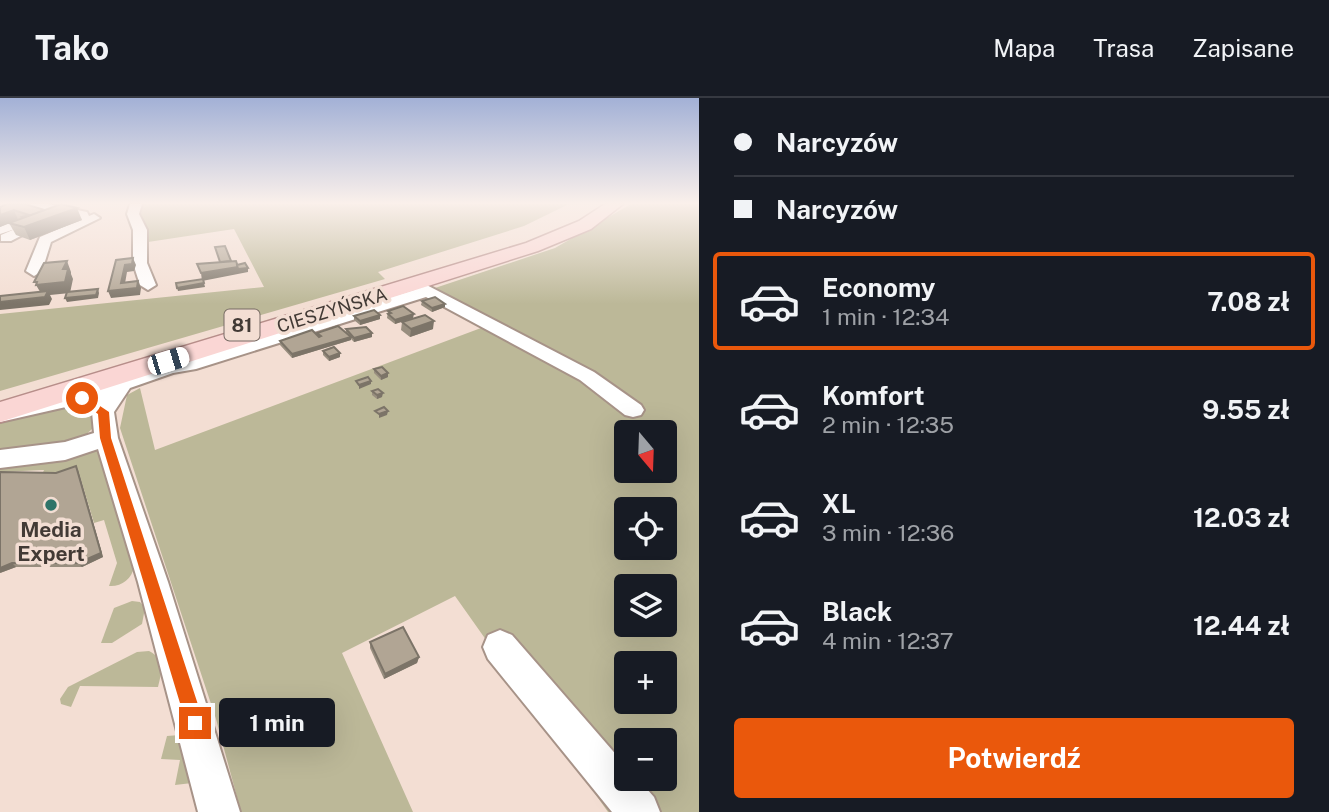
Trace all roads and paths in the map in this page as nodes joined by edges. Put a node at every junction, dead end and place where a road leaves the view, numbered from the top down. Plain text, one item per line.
1 (12, 237) edge
2 (51, 237) edge
3 (140, 237) edge
4 (530, 237) edge
5 (557, 237) edge
6 (43, 245) junction
7 (34, 271) dead end
8 (148, 285) dead end
9 (421, 288) junction
10 (216, 346) junction
11 (174, 367) junction
12 (122, 385) junction
13 (0, 397) edge
14 (82, 398) junction
15 (633, 410) dead end
16 (0, 413) edge
17 (105, 425) junction
18 (0, 459) edge
19 (500, 647) dead end
20 (219, 812) edge
21 (639, 812) edge

1 - 6 street
2 - 6 street
3 - 8 street
4 - 13 main road, CIESZYŃSKA / 81
5 - 9 main road, CIESZYŃSKA / 81
6 - 7 street
9 - 10 main road, CIESZYŃSKA / 81
9 - 11 street
9 - 15 street
10 - 11 street
10 - 16 main road, CIESZYŃSKA / 81
11 - 12 street
12 - 14 street
12 - 17 street
14 - 16 street
14 - 17 street
17 - 18 street
17 - 20 street
19 - 21 street

